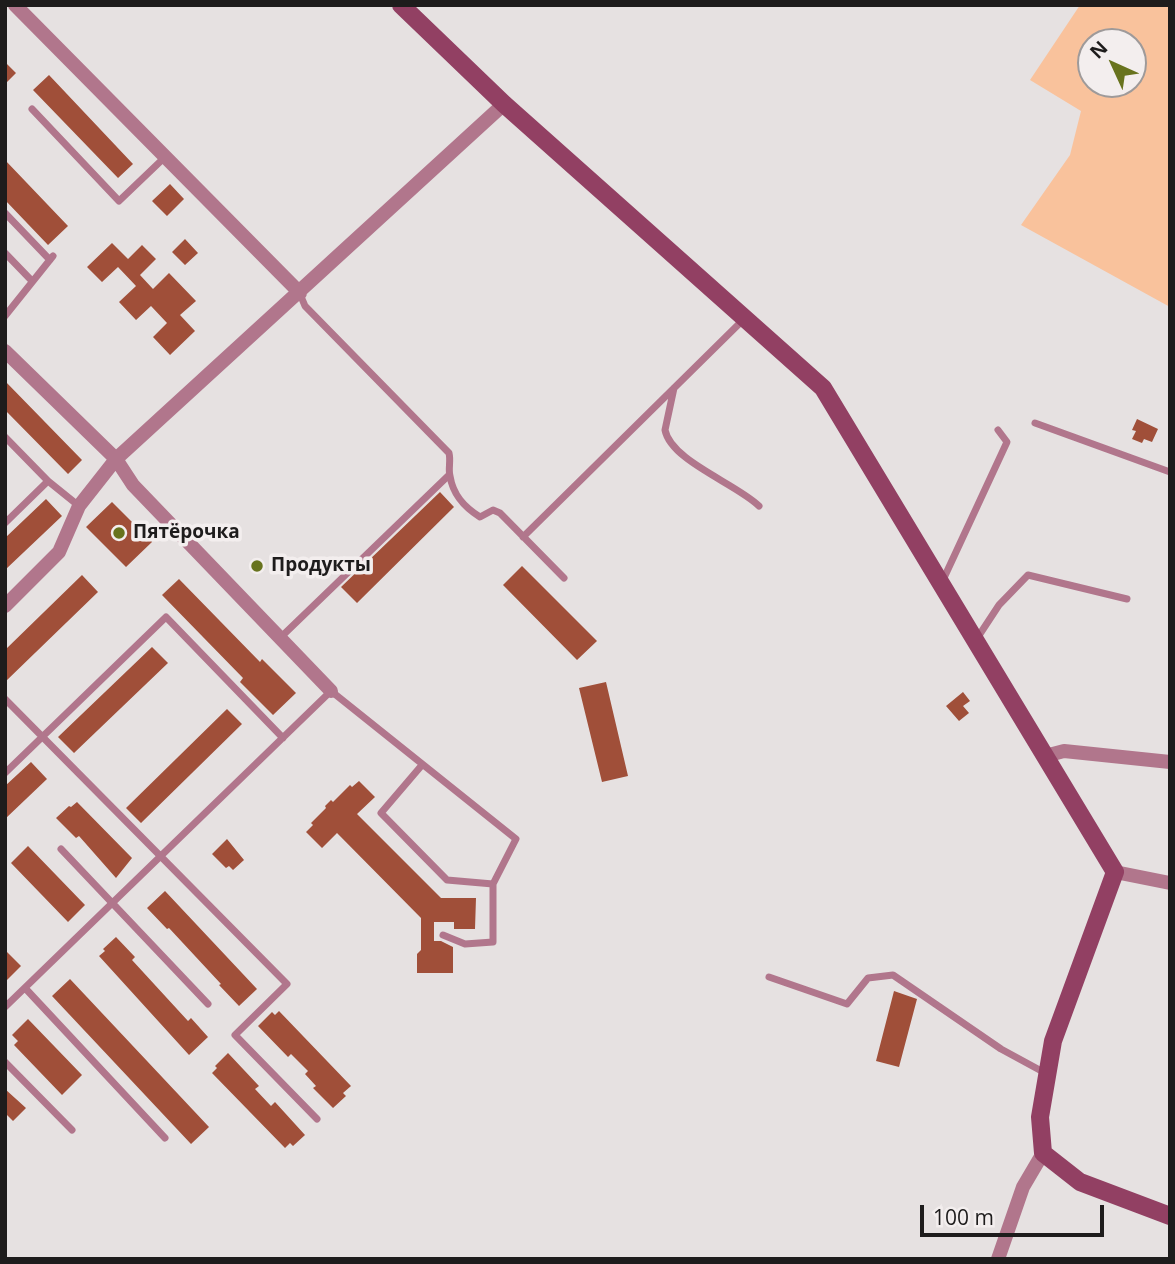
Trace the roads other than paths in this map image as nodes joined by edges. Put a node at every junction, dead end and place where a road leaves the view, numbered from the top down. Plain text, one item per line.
1 (15, 5) edge
2 (401, 5) edge
3 (504, 104) junction
4 (32, 109) dead end
5 (165, 157) junction
6 (5, 213) edge
7 (5, 253) edge
8 (32, 281) junction
9 (300, 293) junction
10 (5, 316) edge
11 (744, 318) junction
12 (5, 351) edge
13 (674, 387) junction
14 (1035, 423) dead end
15 (998, 430) dead end
16 (5, 437) edge
17 (116, 459) junction
18 (1170, 472) edge
19 (449, 475) junction
20 (48, 481) junction
21 (79, 506) junction
22 (759, 506) dead end
23 (5, 523) edge
24 (523, 537) junction
25 (564, 578) dead end
26 (941, 584) junction
27 (1127, 599) dead end
28 (5, 606) edge
29 (280, 638) junction
30 (975, 641) junction
31 (331, 691) junction
32 (5, 699) edge
33 (43, 737) junction
34 (284, 738) junction
35 (1045, 756) junction
36 (1170, 762) edge
37 (422, 765) junction
38 (5, 773) edge
39 (61, 849) dead end
40 (162, 856) junction
41 (1115, 872) junction
42 (1170, 883) edge
43 (493, 884) junction
44 (112, 903) junction
45 (443, 934) dead end
46 (769, 977) dead end
47 (25, 988) junction
48 (208, 1004) dead end
49 (5, 1007) edge
50 (5, 1062) edge
51 (1046, 1074) junction
52 (317, 1119) dead end
53 (72, 1130) dead end
54 (165, 1138) dead end
55 (1043, 1153) junction
56 (1170, 1216) edge
57 (998, 1259) edge

1 - 5 street
2 - 3 street
3 - 9 street
3 - 11 street
4 - 5 lane
5 - 9 street
6 - 8 lane
7 - 8 lane
8 - 10 lane
9 - 17 street
9 - 19 lane
11 - 13 lane
11 - 26 street
12 - 17 street
13 - 22 lane
13 - 24 lane
14 - 18 lane
15 - 26 lane
16 - 20 lane
17 - 21 street
17 - 29 street
19 - 24 lane
19 - 29 lane
20 - 21 lane
20 - 23 lane
21 - 28 street
24 - 25 lane
26 - 30 street
27 - 30 lane
29 - 31 street
30 - 35 street
31 - 34 lane
31 - 37 lane
32 - 33 lane
33 - 34 lane
33 - 38 lane
33 - 40 lane
34 - 40 lane
35 - 36 street
35 - 41 street
37 - 43 lane
37 - 43 lane
39 - 44 lane
40 - 44 lane
40 - 52 lane
41 - 42 street
41 - 51 street
43 - 45 lane
44 - 47 lane
44 - 48 lane
46 - 51 lane
47 - 49 lane
47 - 54 lane
50 - 53 lane
51 - 55 street
55 - 56 street
55 - 57 street

